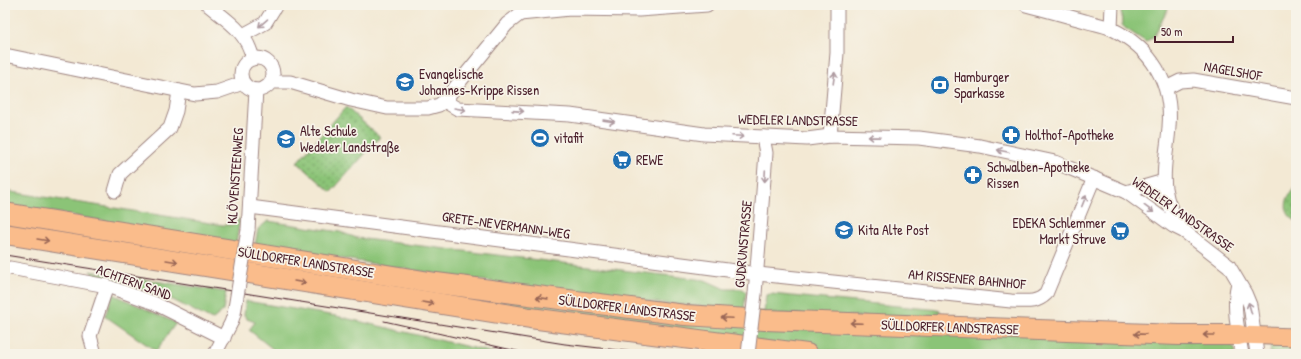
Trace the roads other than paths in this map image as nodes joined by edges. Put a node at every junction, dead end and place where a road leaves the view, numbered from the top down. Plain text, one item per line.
1 (208, 5) edge
2 (276, 5) edge
3 (707, 5) edge
4 (837, 5) edge
5 (1026, 5) edge
6 (1112, 5) edge
7 (517, 10) edge
8 (1111, 28) junction
9 (243, 35) junction
10 (5, 55) edge
11 (253, 58) junction
12 (272, 76) junction
13 (243, 83) junction
14 (1166, 88) junction
15 (256, 90) junction
16 (179, 91) junction
17 (1296, 98) edge
18 (444, 101) junction
19 (830, 136) junction
20 (763, 137) junction
21 (1094, 178) junction
22 (1164, 181) junction
23 (115, 191) dead end
24 (1126, 192) junction
25 (250, 207) junction
26 (5, 213) edge
27 (1185, 232) junction
28 (5, 234) edge
29 (5, 269) edge
30 (758, 274) junction
31 (107, 286) junction
32 (1296, 337) edge
33 (224, 338) junction
34 (1245, 342) edge
35 (95, 354) edge
36 (215, 354) edge
37 (748, 354) edge
38 (807, 354) edge
39 (1257, 354) edge

1 - 9 street
2 -> 9 street
3 - 7 street
19 -> 4 street
5 - 8 street
6 - 8 street
7 - 18 street
8 - 14 street
9 - 11 street
10 - 16 street
11 - 12 street
11 - 13 street
12 - 15 street
12 - 18 street
13 - 15 street
13 - 16 street
14 - 17 street, NAGELSHOF
14 - 22 street
15 - 25 street, KLÖVENSTEENWEG
16 - 23 street
18 -> 20 street, WEDELER LANDSTRASSE
19 - 20 street, WEDELER LANDSTRASSE
21 -> 19 street, WEDELER LANDSTRASSE
20 -> 30 street, GUDRUNSTRASSE
21 - 24 street, WEDELER LANDSTRASSE
30 -> 21 street, AM RISSENER BAHNHOF
22 - 24 street
22 - 27 street
24 -> 27 street, WEDELER LANDSTRASSE
25 - 30 street, GRETE-NEVERMANN-WEG
25 - 33 street, KLÖVENSTEENWEG, bridge
34 -> 26 highway, SÜLLDORFER LANDSTRASSE
27 - 34 street, WEDELER LANDSTRASSE
28 -> 38 highway, SÜLLDORFER LANDSTRASSE
29 - 31 street, ACHTERN SAND
30 - 37 street, GUDRUNSTRASSE, bridge
31 - 33 street, ACHTERN SAND
31 - 35 street
32 - 34 main road
33 - 36 street, KLÖVENSTEENWEG
34 - 39 street, WEDELER LANDSTRASSE

